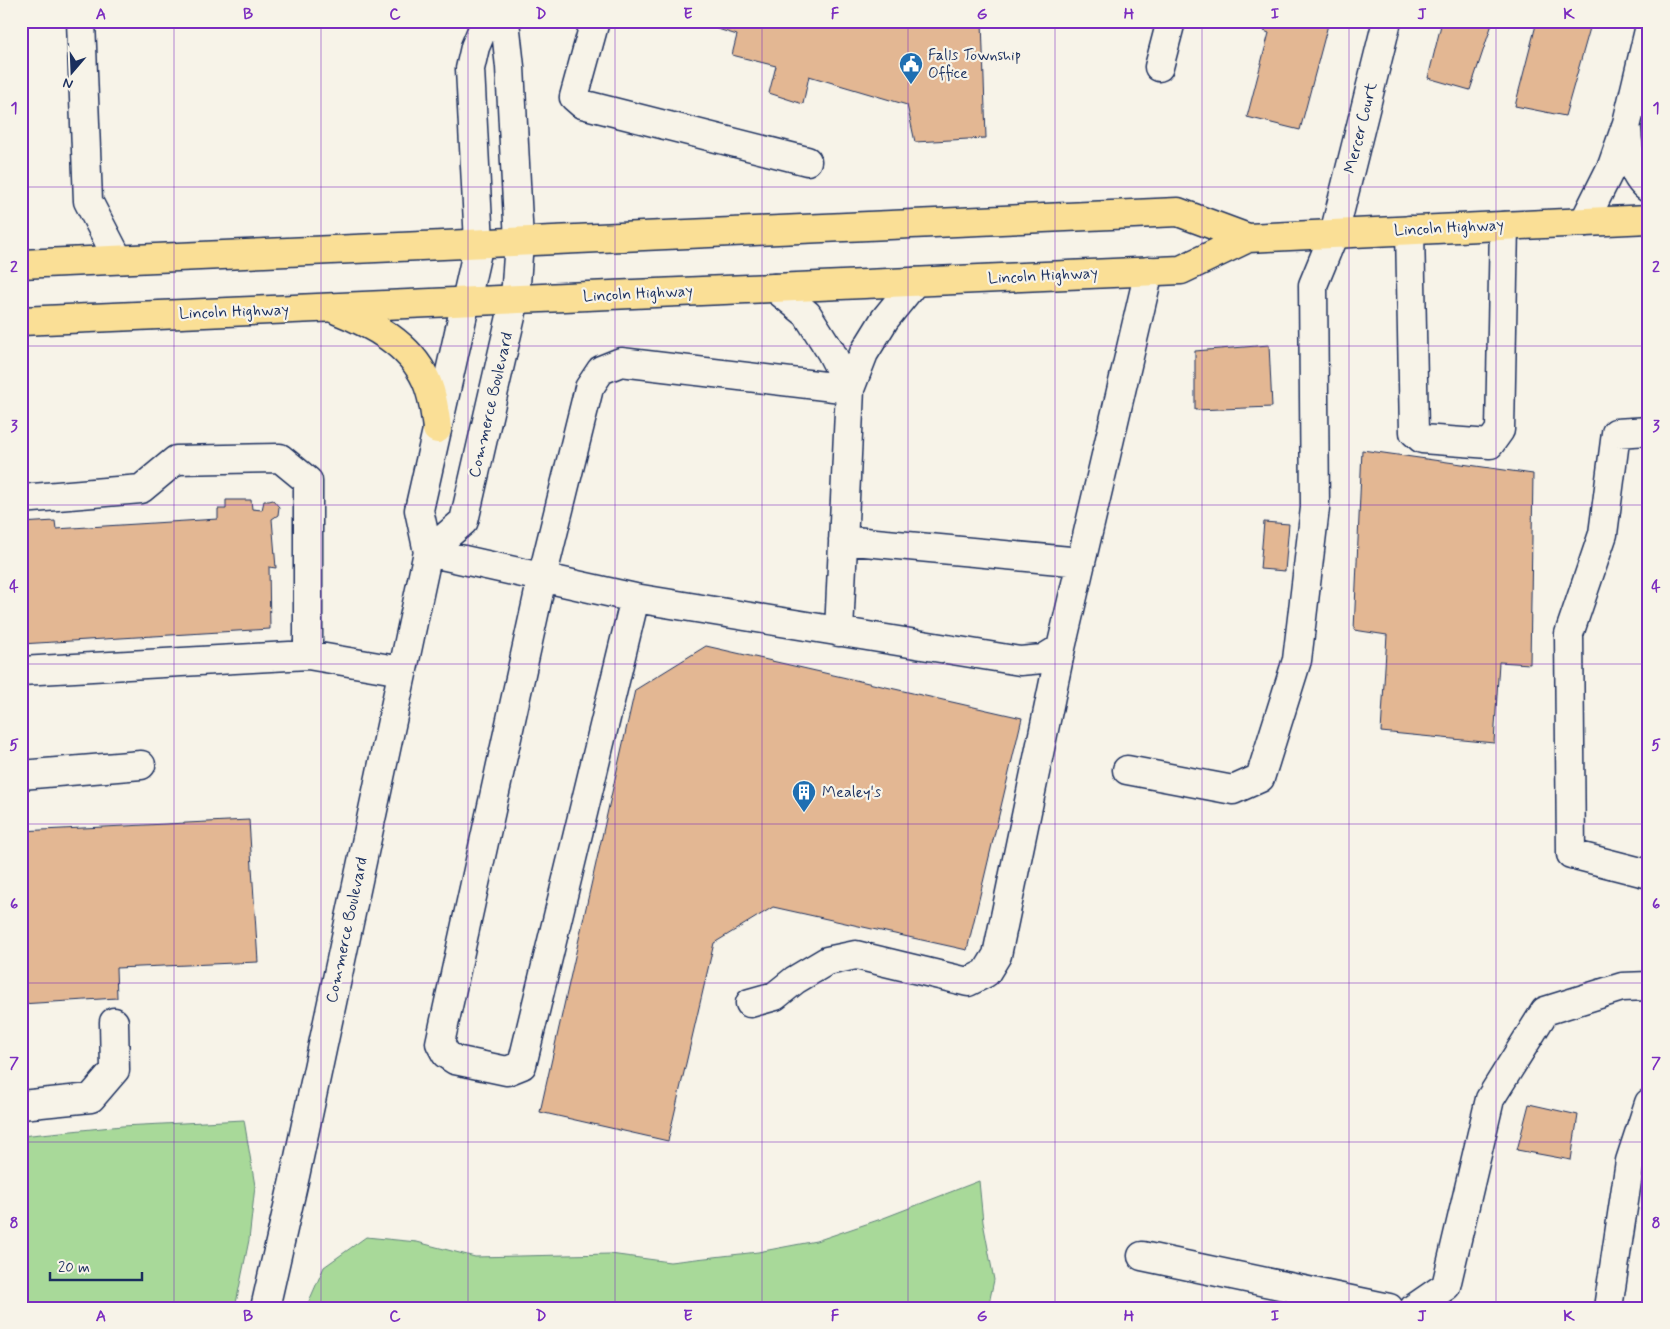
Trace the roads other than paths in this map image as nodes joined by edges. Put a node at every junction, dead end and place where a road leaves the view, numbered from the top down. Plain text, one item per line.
1 (81, 21) edge
2 (486, 21) edge
3 (505, 21) edge
4 (595, 21) edge
5 (1171, 21) edge
6 (1387, 21) edge
7 (1649, 30) edge
8 (1159, 67) dead end
9 (1627, 123) junction
10 (808, 161) dead end
11 (1649, 189) edge
12 (1649, 219) edge
13 (1584, 222) junction
14 (1504, 226) junction
15 (1410, 230) junction
16 (1334, 234) junction
17 (1248, 238) junction
18 (519, 241) junction
19 (479, 243) junction
20 (118, 259) junction
21 (21, 264) edge
22 (1149, 271) junction
23 (915, 282) junction
24 (776, 288) junction
25 (515, 299) junction
26 (467, 302) junction
27 (331, 308) junction
28 (21, 321) edge
29 (850, 389) junction
30 (437, 429) junction
31 (1649, 431) edge
32 (21, 500) edge
33 (843, 540) junction
34 (428, 552) junction
35 (1082, 562) junction
36 (542, 578) junction
37 (635, 598) junction
38 (838, 632) junction
39 (1062, 648) junction
40 (308, 655) junction
41 (21, 671) edge
42 (402, 671) junction
43 (141, 765) dead end
44 (1127, 770) dead end
45 (21, 775) edge
46 (1649, 874) edge
47 (1649, 986) edge
48 (750, 1002) dead end
49 (114, 1022) dead end
50 (1649, 1103) edge
51 (21, 1105) edge
52 (1142, 1256) dead end
53 (265, 1308) edge
54 (1389, 1308) edge
55 (1414, 1308) edge
56 (1608, 1308) edge

1 - 20 street
2 - 19 street, Commerce Boulevard
3 - 18 street, Commerce Boulevard
4 - 10 street
5 - 8 street
6 - 16 street, Mercer Court
7 - 9 street
9 - 11 street
9 - 13 street
12 - 13 main road, Lincoln Highway
13 - 14 main road, Lincoln Highway
14 - 15 main road, Lincoln Highway
14 - 15 street
15 - 16 main road, Lincoln Highway
16 - 17 main road, Lincoln Highway
16 - 44 street, Mercer Court
17 - 18 main road, Lincoln Highway
17 - 22 main road, Lincoln Highway
18 - 19 main road, Lincoln Highway
18 - 25 street, Commerce Boulevard
19 - 20 main road, Lincoln Highway
19 - 26 street, Commerce Boulevard
20 - 21 main road, Lincoln Highway
22 - 23 main road, Lincoln Highway
22 - 35 street
23 - 24 main road, Lincoln Highway
23 - 29 street
24 - 25 main road, Lincoln Highway
24 - 29 street
25 - 26 main road, Lincoln Highway
25 - 34 street, Commerce Boulevard
26 - 27 main road, Lincoln Highway
26 - 30 street, Commerce Boulevard
27 - 28 main road, Lincoln Highway
27 - 30 main road
29 - 33 street
29 - 36 street
30 - 34 street, Commerce Boulevard
31 - 46 street
32 - 40 street
33 - 35 street
33 - 38 street
34 - 36 street
34 - 42 street, Commerce Boulevard
35 - 39 street
36 - 37 street
36 - 37 street
37 - 38 street
38 - 39 street
39 - 48 street
40 - 41 street
40 - 42 street
42 - 53 street, Commerce Boulevard
43 - 45 street
47 - 55 street
49 - 51 street
50 - 56 street
52 - 54 street

